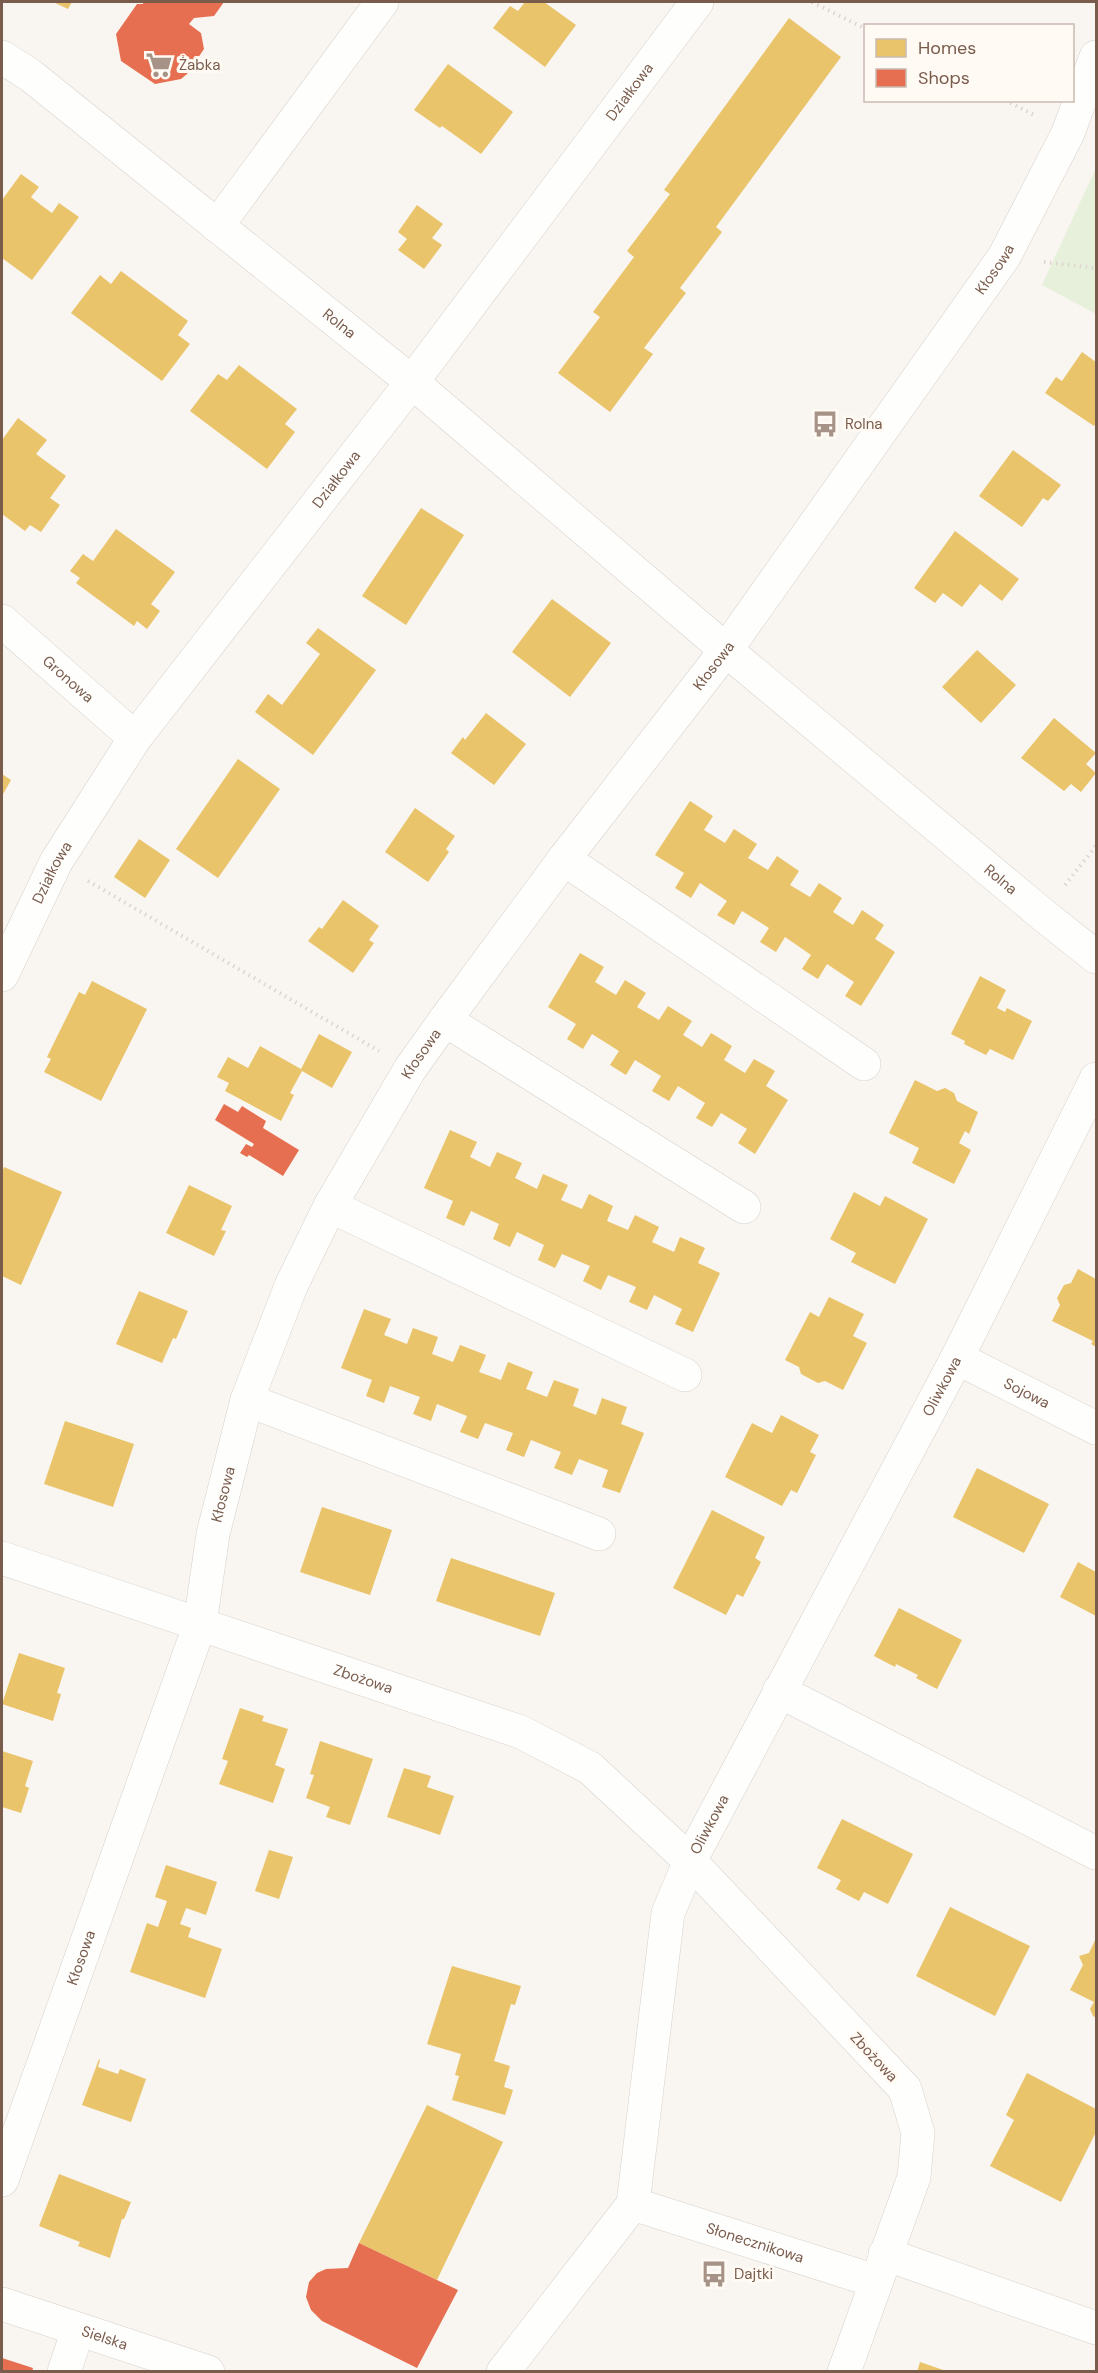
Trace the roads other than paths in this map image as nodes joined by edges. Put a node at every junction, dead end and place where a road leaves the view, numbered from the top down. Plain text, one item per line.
1 (382, 2) edge
2 (697, 2) edge
3 (2, 57) edge
4 (1096, 57) edge
5 (217, 226) junction
6 (412, 382) junction
7 (2, 621) edge
8 (726, 650) junction
9 (135, 738) junction
10 (564, 859) junction
11 (1096, 957) edge
12 (2, 975) edge
13 (445, 1020) junction
14 (864, 1064) dead end
15 (1096, 1079) edge
16 (330, 1206) junction
17 (744, 1207) dead end
18 (957, 1358) junction
19 (685, 1375) dead end
20 (247, 1400) junction
21 (1096, 1428) edge
22 (599, 1534) dead end
23 (2, 1558) edge
24 (200, 1624) junction
25 (779, 1691) junction
26 (1096, 1853) edge
27 (690, 1861) junction
28 (2, 2180) edge
29 (633, 2204) junction
30 (880, 2268) junction
31 (2, 2304) edge
32 (1096, 2328) edge
33 (78, 2330) junction
34 (64, 2372) edge
35 (208, 2372) edge
36 (503, 2372) edge
37 (844, 2372) edge

1 - 5 street
2 - 6 street, Działkowa
3 - 5 street, Rolna
4 - 8 street, Kłosowa
5 - 6 street, Rolna
6 - 8 street, Rolna
6 - 9 street, Działkowa
7 - 9 street, Gronowa
8 - 10 street, Kłosowa
8 - 11 street, Rolna
9 - 12 street, Działkowa
10 - 13 street, Kłosowa
10 - 14 street
13 - 16 street, Kłosowa
13 - 17 street
15 - 18 street, Oliwkowa
16 - 19 street
16 - 20 street, Kłosowa
18 - 21 street, Sojowa
18 - 25 street, Oliwkowa
20 - 22 street
20 - 24 street, Kłosowa
23 - 24 street, Zbożowa
24 - 27 street, Zbożowa
24 - 28 street, Kłosowa
25 - 26 street
25 - 27 street, Oliwkowa
27 - 29 street
27 - 30 street, Zbożowa
29 - 30 street, Słonecznikowa
29 - 36 street
30 - 32 street, Słonecznikowa
30 - 37 street, Zbożowa
31 - 33 street, Sielska
33 - 34 street
33 - 35 street, Sielska

